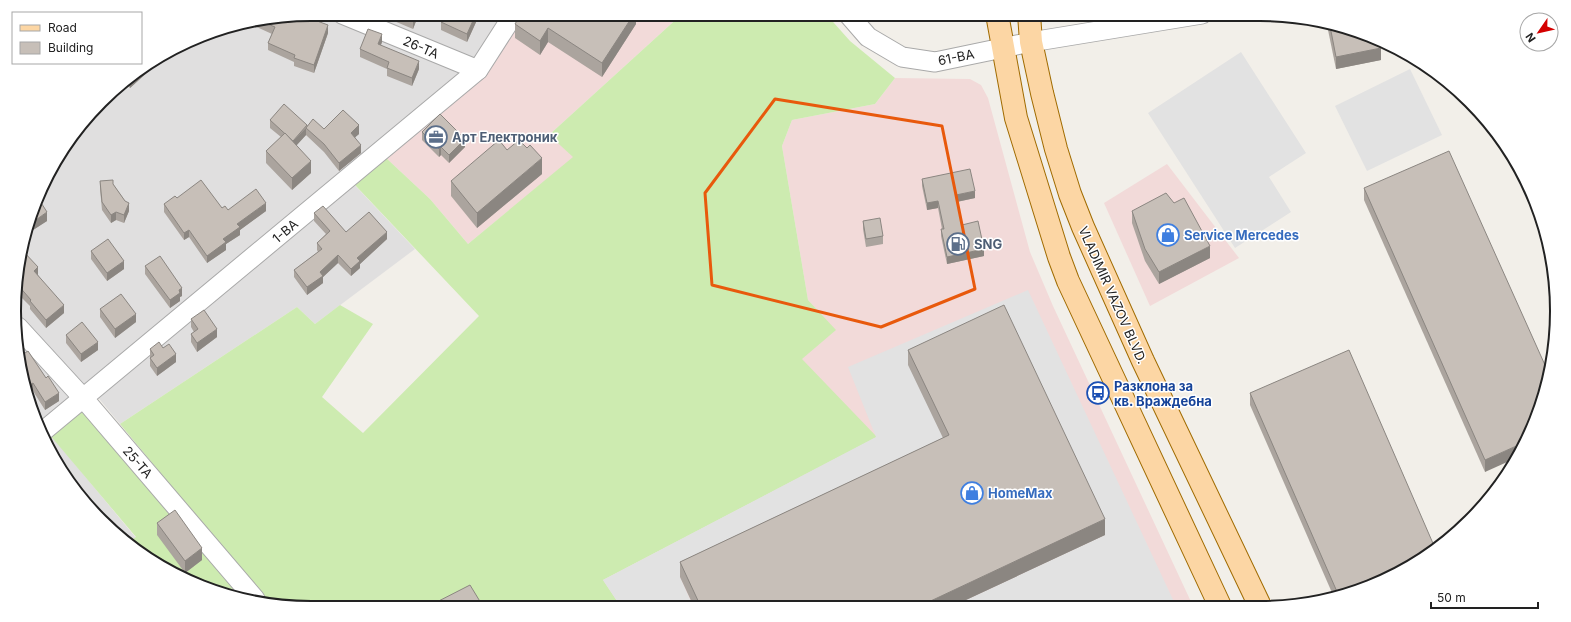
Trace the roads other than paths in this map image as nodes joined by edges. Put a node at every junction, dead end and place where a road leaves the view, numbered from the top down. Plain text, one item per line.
1 (359, 21) edge
2 (510, 21) edge
3 (854, 21) edge
4 (998, 21) edge
5 (1030, 21) edge
6 (1159, 21) edge
7 (1031, 42) junction
8 (1004, 47) junction
9 (478, 70) junction
10 (22, 330) edge
11 (84, 399) junction
12 (46, 429) edge
13 (251, 594) edge
14 (1218, 601) edge
15 (1258, 601) edge

1 - 9 street, 26-ТА
2 - 9 street, 1-ВА
3 - 8 street, 61-ВА
4 - 8 main road
5 - 7 main road, VLADIMIR VAZOV BLVD.
6 - 7 street, 61-ВА
7 - 8 street, 61-ВА
7 - 15 main road, VLADIMIR VAZOV BLVD.
8 - 14 main road
9 - 11 street, 1-ВА
10 - 11 street, 25-ТА
11 - 12 street, 1-ВА
11 - 13 street, 25-ТА

